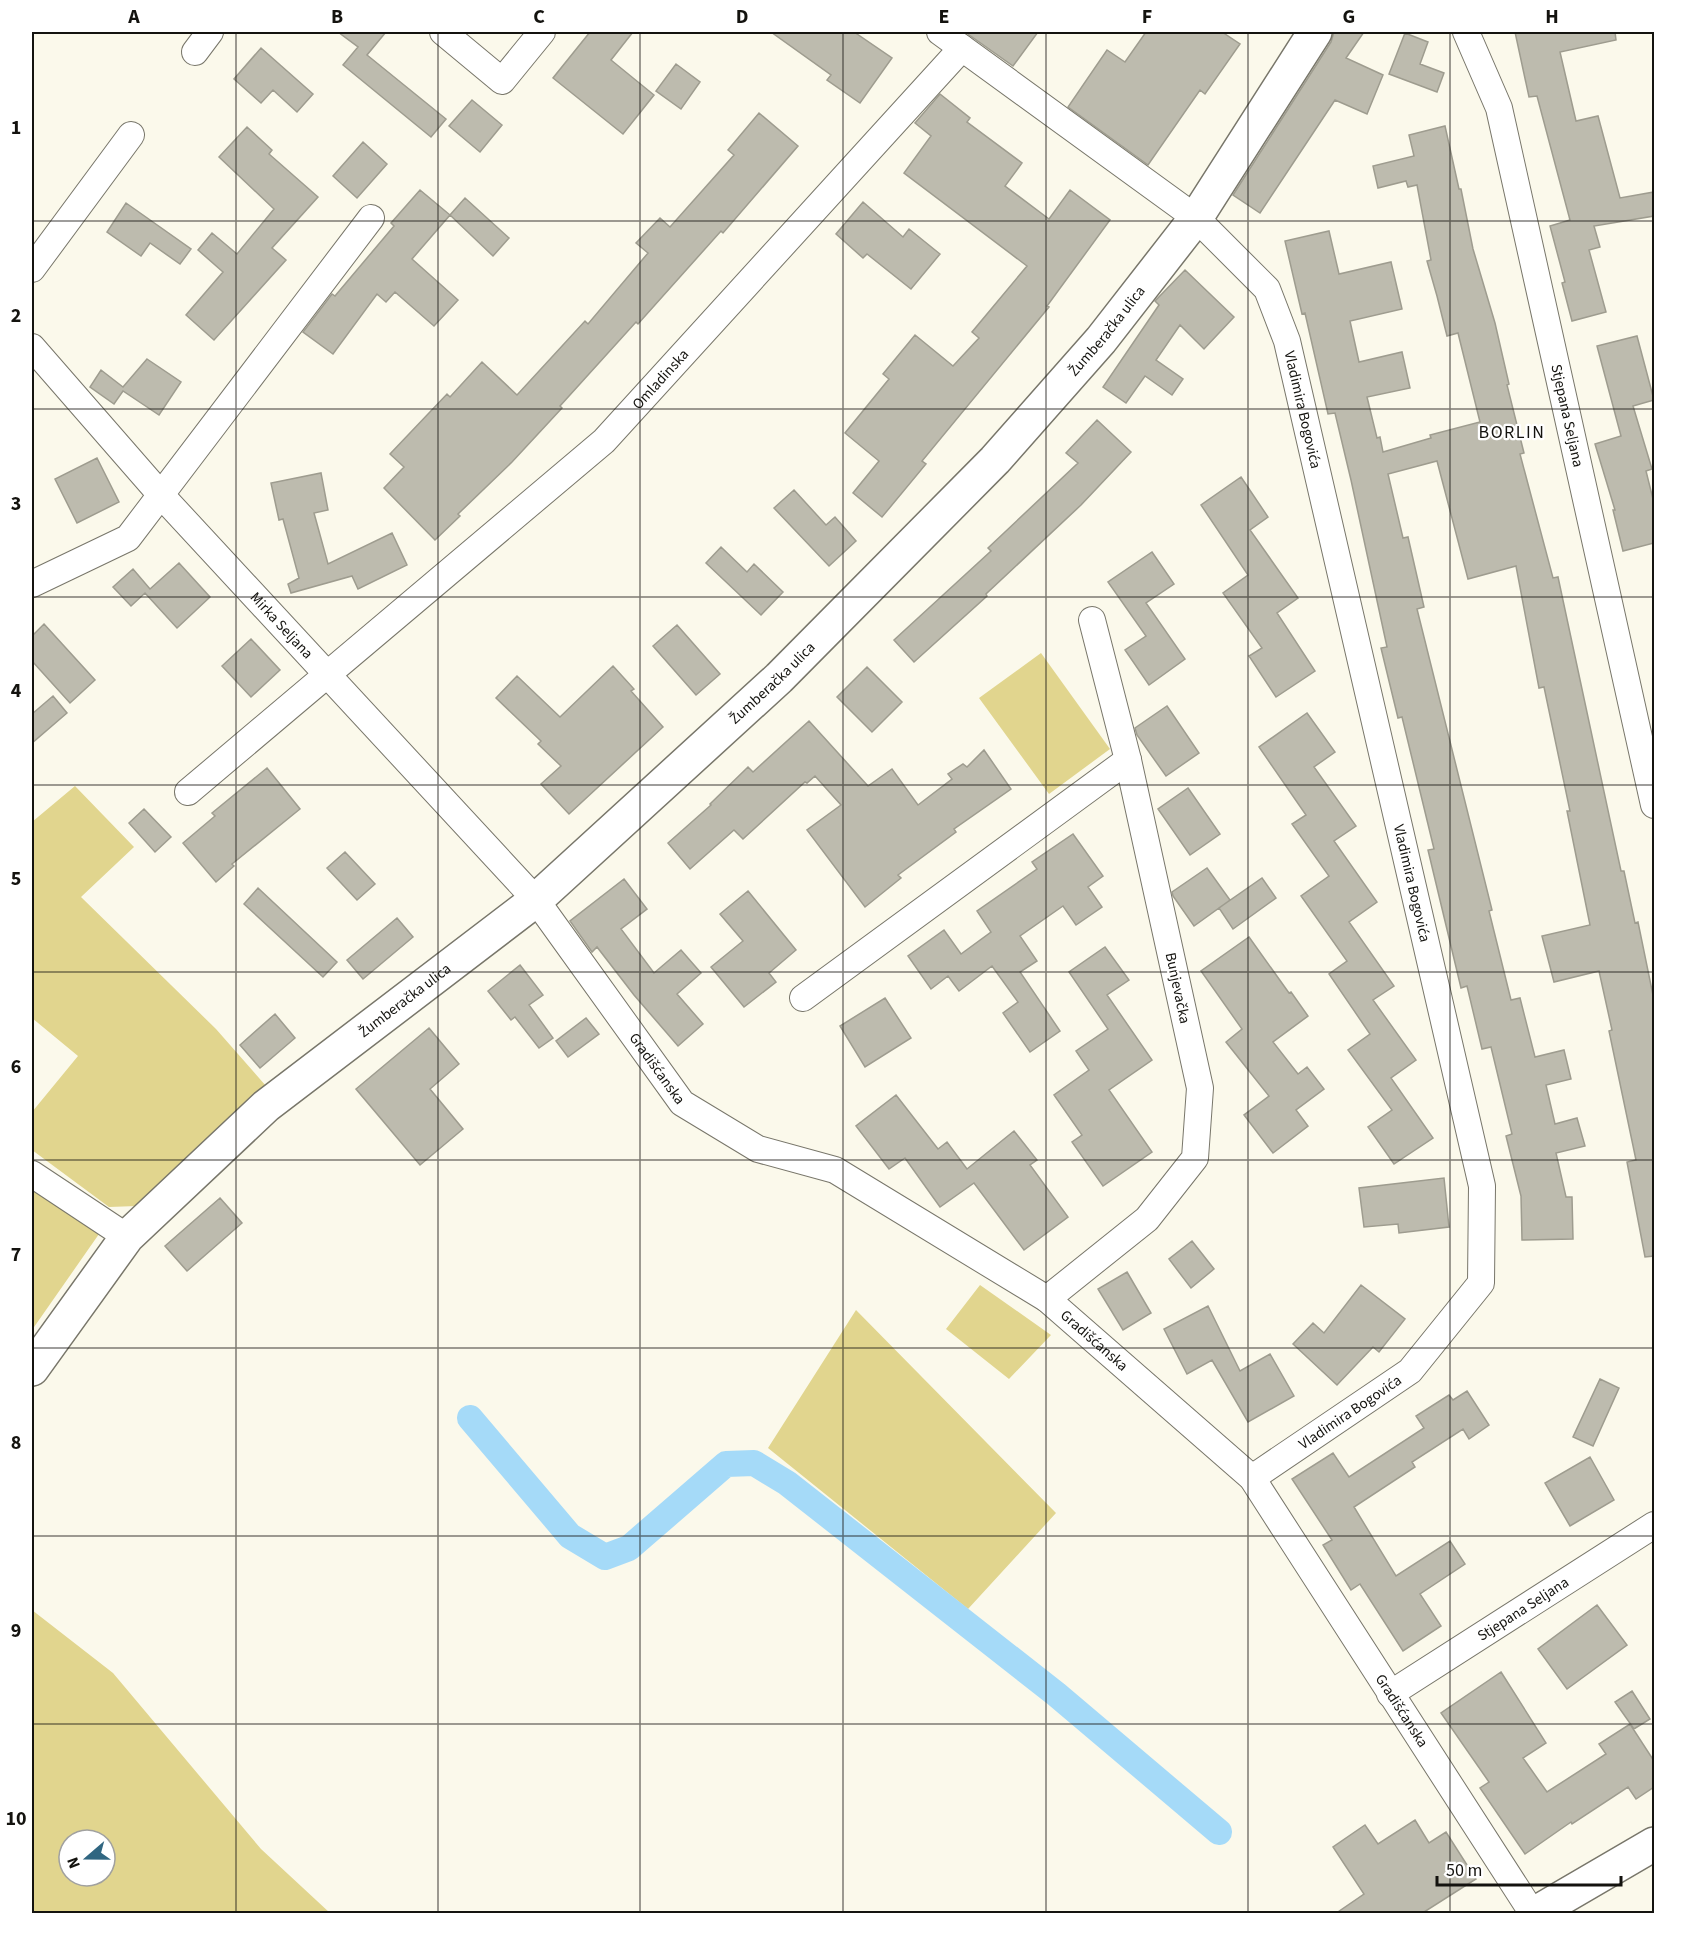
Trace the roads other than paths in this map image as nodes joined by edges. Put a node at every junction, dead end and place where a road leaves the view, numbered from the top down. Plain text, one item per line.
1 (210, 32) edge
2 (443, 32) edge
3 (543, 32) edge
4 (940, 32) edge
5 (1315, 32) edge
6 (1466, 32) edge
7 (962, 48) junction
8 (195, 52) dead end
9 (131, 135) dead end
10 (371, 218) dead end
11 (1196, 218) junction
12 (32, 269) edge
13 (32, 347) edge
14 (161, 495) junction
15 (32, 584) edge
16 (1092, 620) dead end
17 (326, 675) junction
18 (1128, 760) junction
19 (188, 792) dead end
20 (1654, 805) edge
21 (536, 900) junction
22 (803, 999) dead end
23 (32, 1174) edge
24 (127, 1237) junction
25 (1047, 1299) junction
26 (32, 1369) edge
27 (1252, 1478) junction
28 (1654, 1525) edge
29 (1390, 1694) junction
30 (1654, 1844) edge
31 (1533, 1914) edge

1 - 8 street
2 - 3 street
4 - 7 street, Vladimira Bogovića
5 - 11 main road, Žumberačka ulica
6 - 20 street, Stjepana Seljana
7 - 11 street, Vladimira Bogovića
7 - 17 street, Omladinska
9 - 12 street
10 - 14 street
11 - 21 main road, Žumberačka ulica
11 - 27 street, Vladimira Bogovića
13 - 14 street, Mirka Seljana
14 - 15 street
14 - 17 street, Mirka Seljana
16 - 18 street, Bunjevačka
17 - 19 street, Omladinska
17 - 21 street, Mirka Seljana
18 - 22 street
18 - 25 street, Bunjevačka
21 - 24 main road, Žumberačka ulica
21 - 25 street, Gradišćanska
23 - 24 street
24 - 26 main road, Žumberačka ulica
25 - 27 street, Gradišćanska
27 - 29 street, Gradišćanska
28 - 29 street, Stjepana Seljana
29 - 31 street, Gradišćanska
30 - 31 main road

